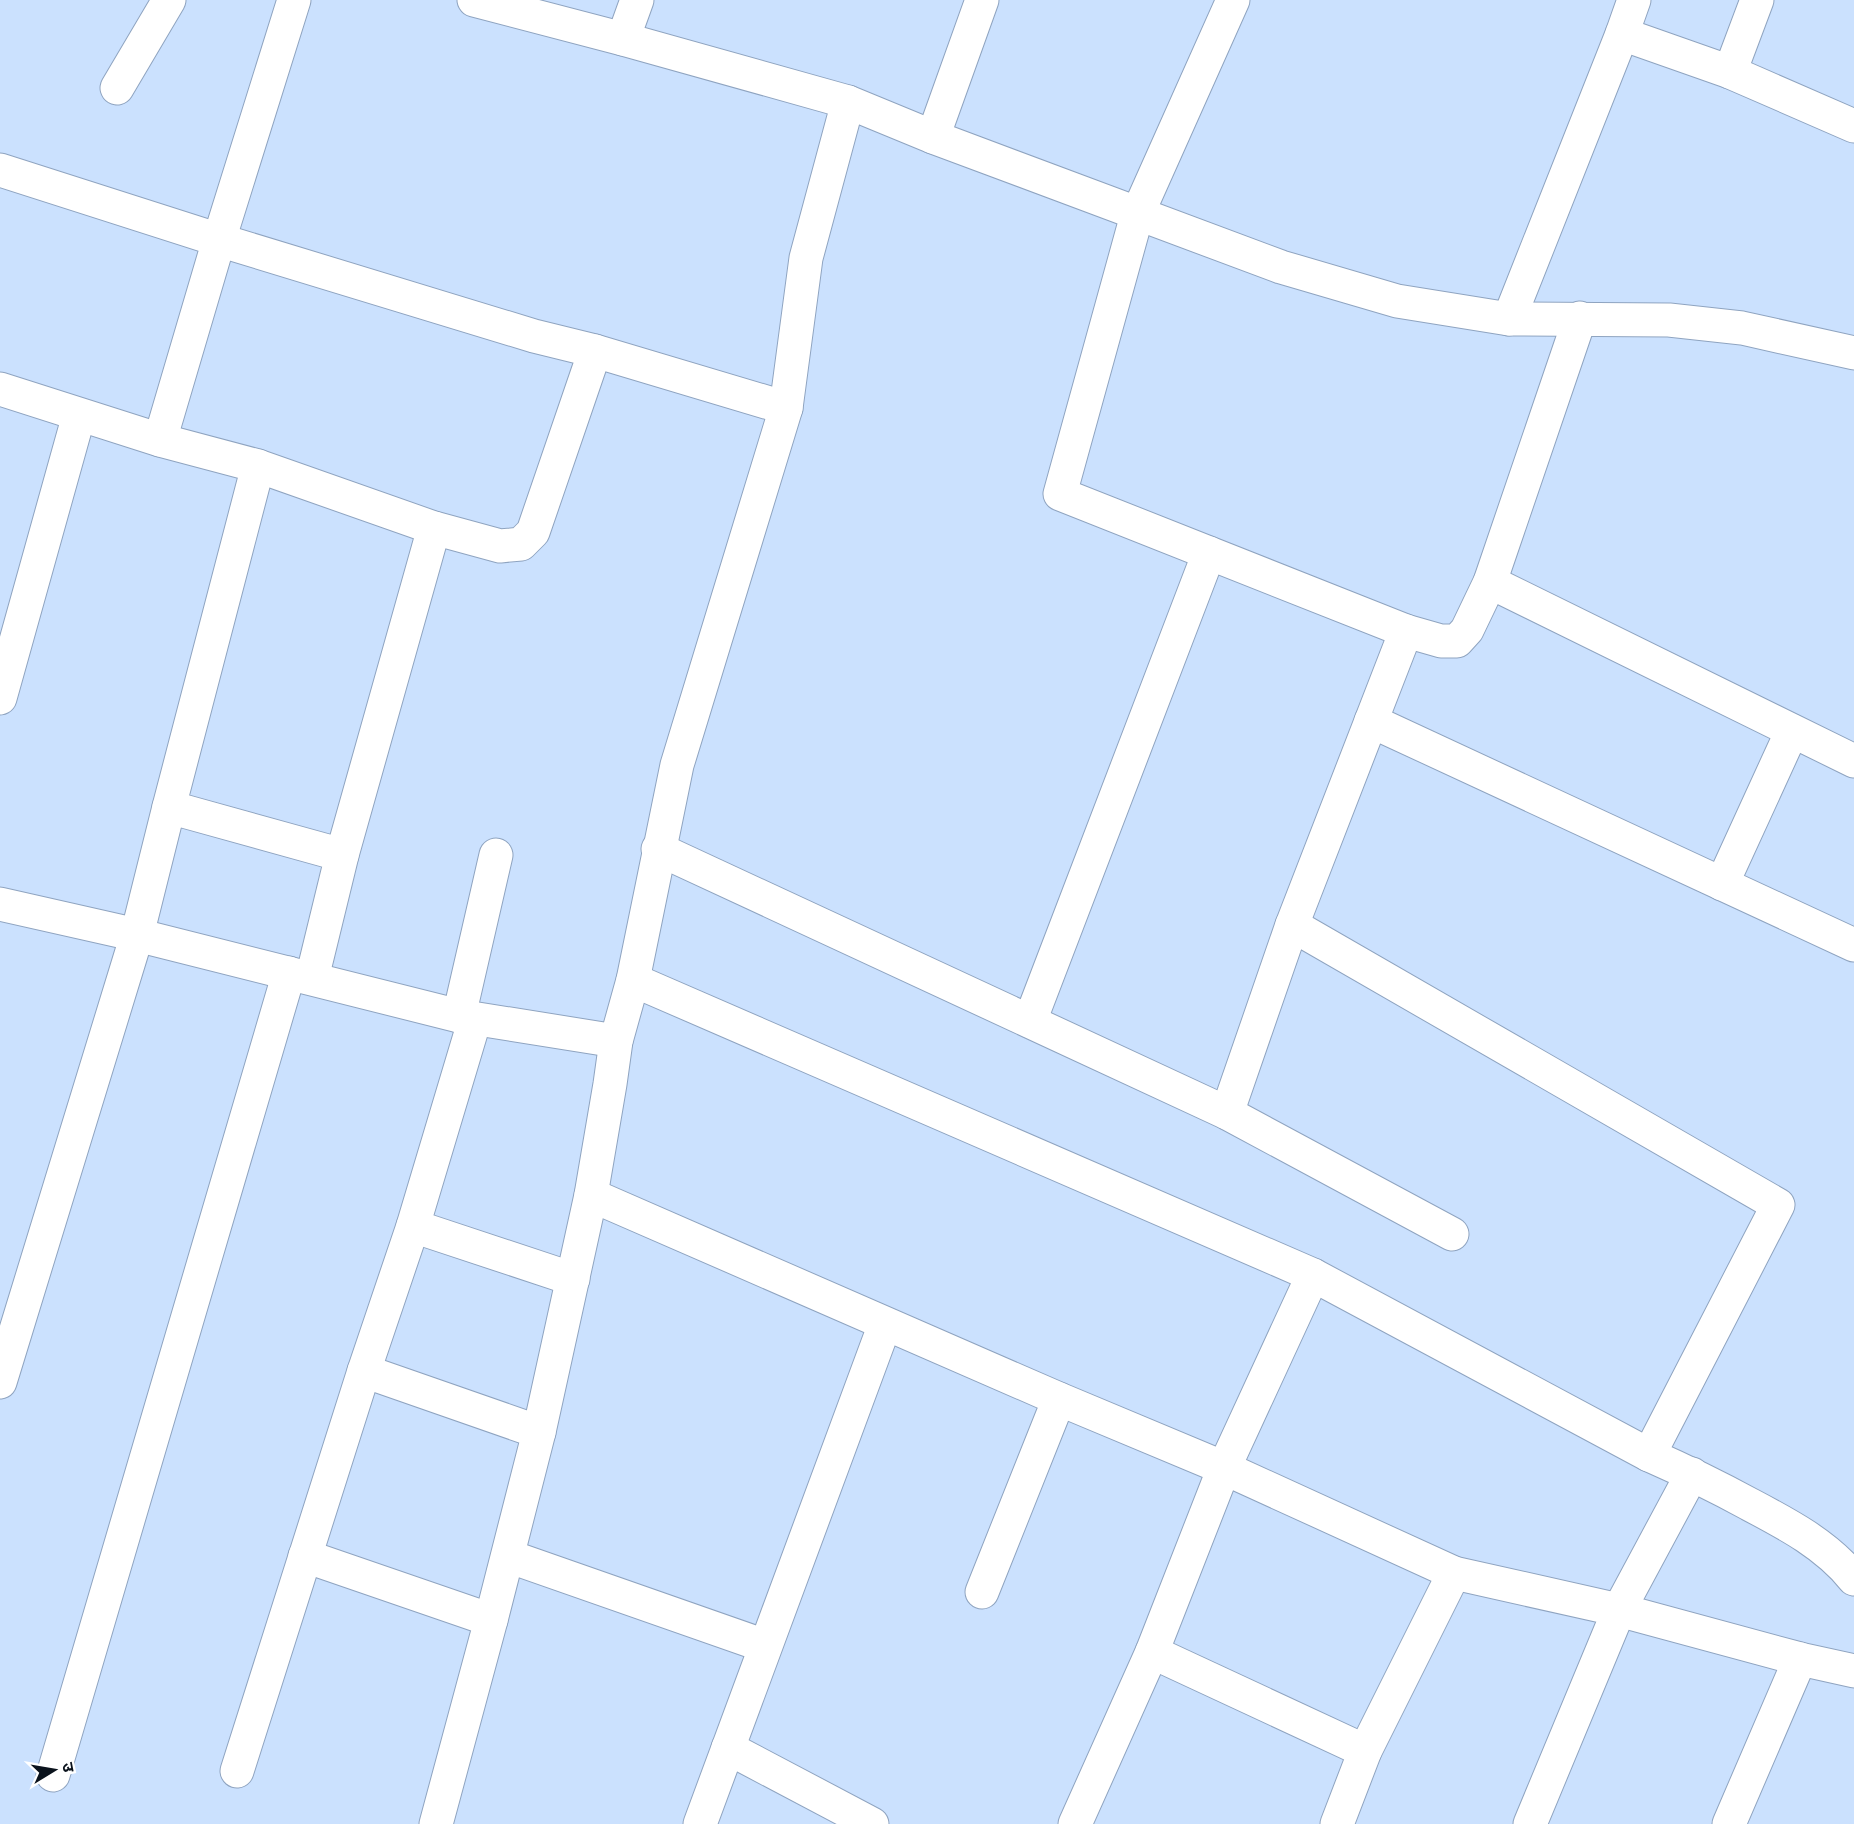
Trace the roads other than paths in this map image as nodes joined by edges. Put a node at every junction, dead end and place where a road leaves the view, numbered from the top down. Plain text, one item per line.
1 (169, 0) edge
2 (294, 0) edge
3 (474, 0) edge
4 (637, 0) edge
5 (982, 0) edge
6 (1233, 0) edge
7 (1634, 0) edge
8 (1757, 0) edge
9 (1622, 34) junction
10 (623, 39) junction
11 (1730, 72) junction
12 (117, 88) dead end
13 (848, 102) junction
14 (1854, 126) edge
15 (933, 138) junction
16 (0, 170) edge
17 (1137, 215) junction
18 (219, 240) junction
19 (1580, 318) junction
20 (1509, 319) junction
21 (595, 351) junction
22 (1854, 354) edge
23 (0, 389) edge
24 (786, 408) junction
25 (79, 415) junction
26 (160, 440) junction
27 (258, 466) junction
28 (434, 528) junction
29 (1209, 553) junction
30 (1490, 582) junction
31 (1406, 631) junction
32 (0, 698) edge
33 (1371, 721) junction
34 (1792, 731) junction
35 (1854, 761) edge
36 (169, 807) junction
37 (658, 849) junction
38 (342, 855) junction
39 (495, 855) dead end
40 (1722, 884) junction
41 (0, 903) edge
42 (1292, 925) junction
43 (137, 935) junction
44 (1854, 945) edge
45 (301, 976) junction
46 (633, 980) junction
47 (467, 1018) junction
48 (1030, 1021) junction
49 (616, 1041) junction
50 (1227, 1113) junction
51 (591, 1195) junction
52 (413, 1226) junction
53 (1452, 1234) dead end
54 (1313, 1275) junction
55 (573, 1280) junction
56 (885, 1324) junction
57 (364, 1371) junction
58 (0, 1382) edge
59 (1059, 1399) junction
60 (539, 1432) junction
61 (1649, 1455) junction
62 (1224, 1468) junction
63 (1692, 1474) junction
64 (305, 1556) junction
65 (508, 1556) junction
66 (1454, 1573) junction
67 (1854, 1578) edge
68 (982, 1592) dead end
69 (1619, 1610) junction
70 (491, 1620) junction
71 (765, 1646) junction
72 (1152, 1652) junction
73 (1800, 1659) junction
74 (1854, 1671) edge
75 (728, 1748) junction
76 (1365, 1751) junction
77 (237, 1772) dead end
78 (53, 1775) dead end
79 (436, 1824) edge
80 (700, 1824) edge
81 (872, 1824) edge
82 (1076, 1824) edge
83 (1337, 1824) edge
84 (1530, 1824) edge
85 (1729, 1824) edge

1 - 12 street
2 - 18 street
3 - 10 street
4 - 10 street
5 - 15 street
6 - 17 street
7 - 9 street
8 - 11 street
9 - 11 street
9 - 20 street
10 - 13 street
11 - 14 street
13 - 15 street
13 - 24 street
15 - 17 street
16 - 18 street
17 - 20 street
17 - 29 street
18 - 21 street
18 - 26 street
19 - 20 street
19 - 22 street
19 - 30 street
21 - 24 street
21 - 28 street
23 - 25 street
24 - 37 street
25 - 26 street
25 - 32 street
26 - 27 street
27 - 28 street
27 - 36 street
28 - 38 street
29 - 31 street
29 - 48 street
30 - 31 street
30 - 34 street
31 - 33 street
33 - 40 street
33 - 42 street
34 - 35 street
34 - 40 street
36 - 38 street
36 - 43 street
37 - 46 street
37 - 48 street
38 - 45 street
39 - 47 street
40 - 44 street
41 - 43 street
42 - 50 street
42 - 61 street
43 - 45 street
43 - 58 street
45 - 47 street
45 - 78 street
46 - 49 street
46 - 54 street
47 - 49 street
47 - 52 street
48 - 50 street
49 - 51 street
50 - 53 street
51 - 55 street
51 - 56 street
52 - 55 street
52 - 57 street
54 - 61 street
54 - 62 street
55 - 60 street
56 - 59 street
56 - 71 street
57 - 60 street
57 - 64 street
59 - 62 street
59 - 68 street
60 - 65 street
61 - 63 street
62 - 66 street
62 - 72 street
63 - 67 street
63 - 69 street
64 - 70 street
64 - 77 street
65 - 70 street
65 - 71 street
66 - 69 street
66 - 76 street
69 - 73 street
69 - 84 street
70 - 79 street
71 - 75 street
72 - 76 street
72 - 82 street
73 - 74 street
73 - 85 street
75 - 80 street
75 - 81 street
76 - 83 street

